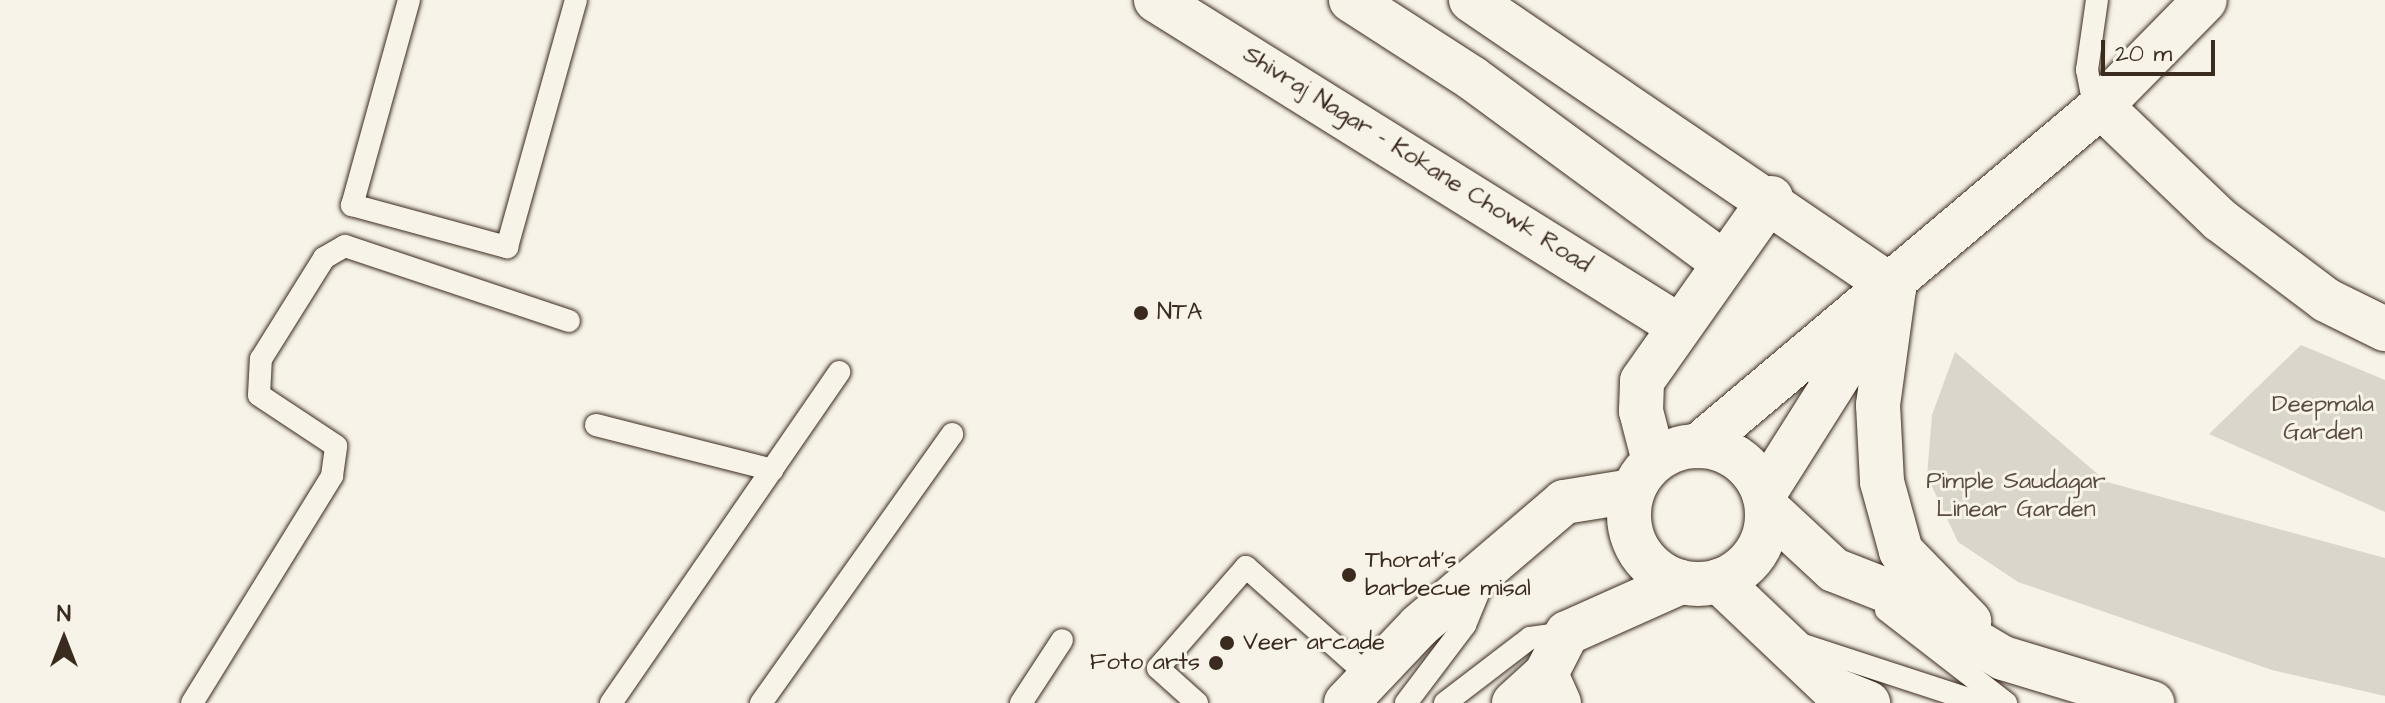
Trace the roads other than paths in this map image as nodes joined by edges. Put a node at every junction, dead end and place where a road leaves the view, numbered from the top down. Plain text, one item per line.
1 (409, 0) edge
2 (576, 0) edge
3 (1156, 0) edge
4 (1351, 0) edge
5 (1471, 0) edge
6 (2097, 0) edge
7 (2205, 0) edge
8 (2098, 109) junction
9 (1771, 198) junction
10 (1724, 263) junction
11 (1894, 288) junction
12 (569, 321) dead end
13 (1676, 324) junction
14 (2385, 329) edge
15 (839, 372) dead end
16 (596, 425) dead end
17 (952, 434) dead end
18 (1698, 446) junction
19 (772, 470) junction
20 (1643, 476) junction
21 (1766, 501) junction
22 (1489, 567) junction
23 (1834, 570) junction
24 (1700, 582) junction
25 (1567, 633) junction
26 (1776, 636) junction
27 (1062, 640) dead end
28 (2003, 658) junction
29 (1552, 688) edge
30 (1358, 690) edge
31 (192, 703) edge
32 (611, 703) edge
33 (761, 703) edge
34 (1021, 703) edge
35 (1197, 703) edge
36 (1406, 703) edge
37 (1445, 703) edge
38 (1514, 703) edge
39 (1868, 703) edge
40 (1981, 703) edge
41 (2006, 703) edge
42 (2152, 703) edge

1 - 2 lane
3 - 13 street, Shivraj Nagar - Kokane Chowk Road
4 - 10 street
5 - 9 street
6 - 8 lane
7 - 8 street
8 - 11 street
8 - 14 street
9 - 10 street
9 - 11 street
10 - 13 street
11 - 18 street
11 - 21 street
11 - 28 street
12 - 31 lane
13 - 20 street
15 - 19 lane
16 - 19 lane
17 - 33 lane
18 - 20 street
18 - 21 street
19 - 32 lane
20 - 22 street
20 - 24 street
21 - 23 street
21 - 24 street
22 - 30 street
22 - 36 lane
23 - 28 street
23 - 41 lane
24 - 25 street
24 - 26 street
25 - 29 street
25 - 37 lane
26 - 39 street
26 - 40 lane
27 - 34 lane
28 - 42 street
29 - 38 street
30 - 35 lane

